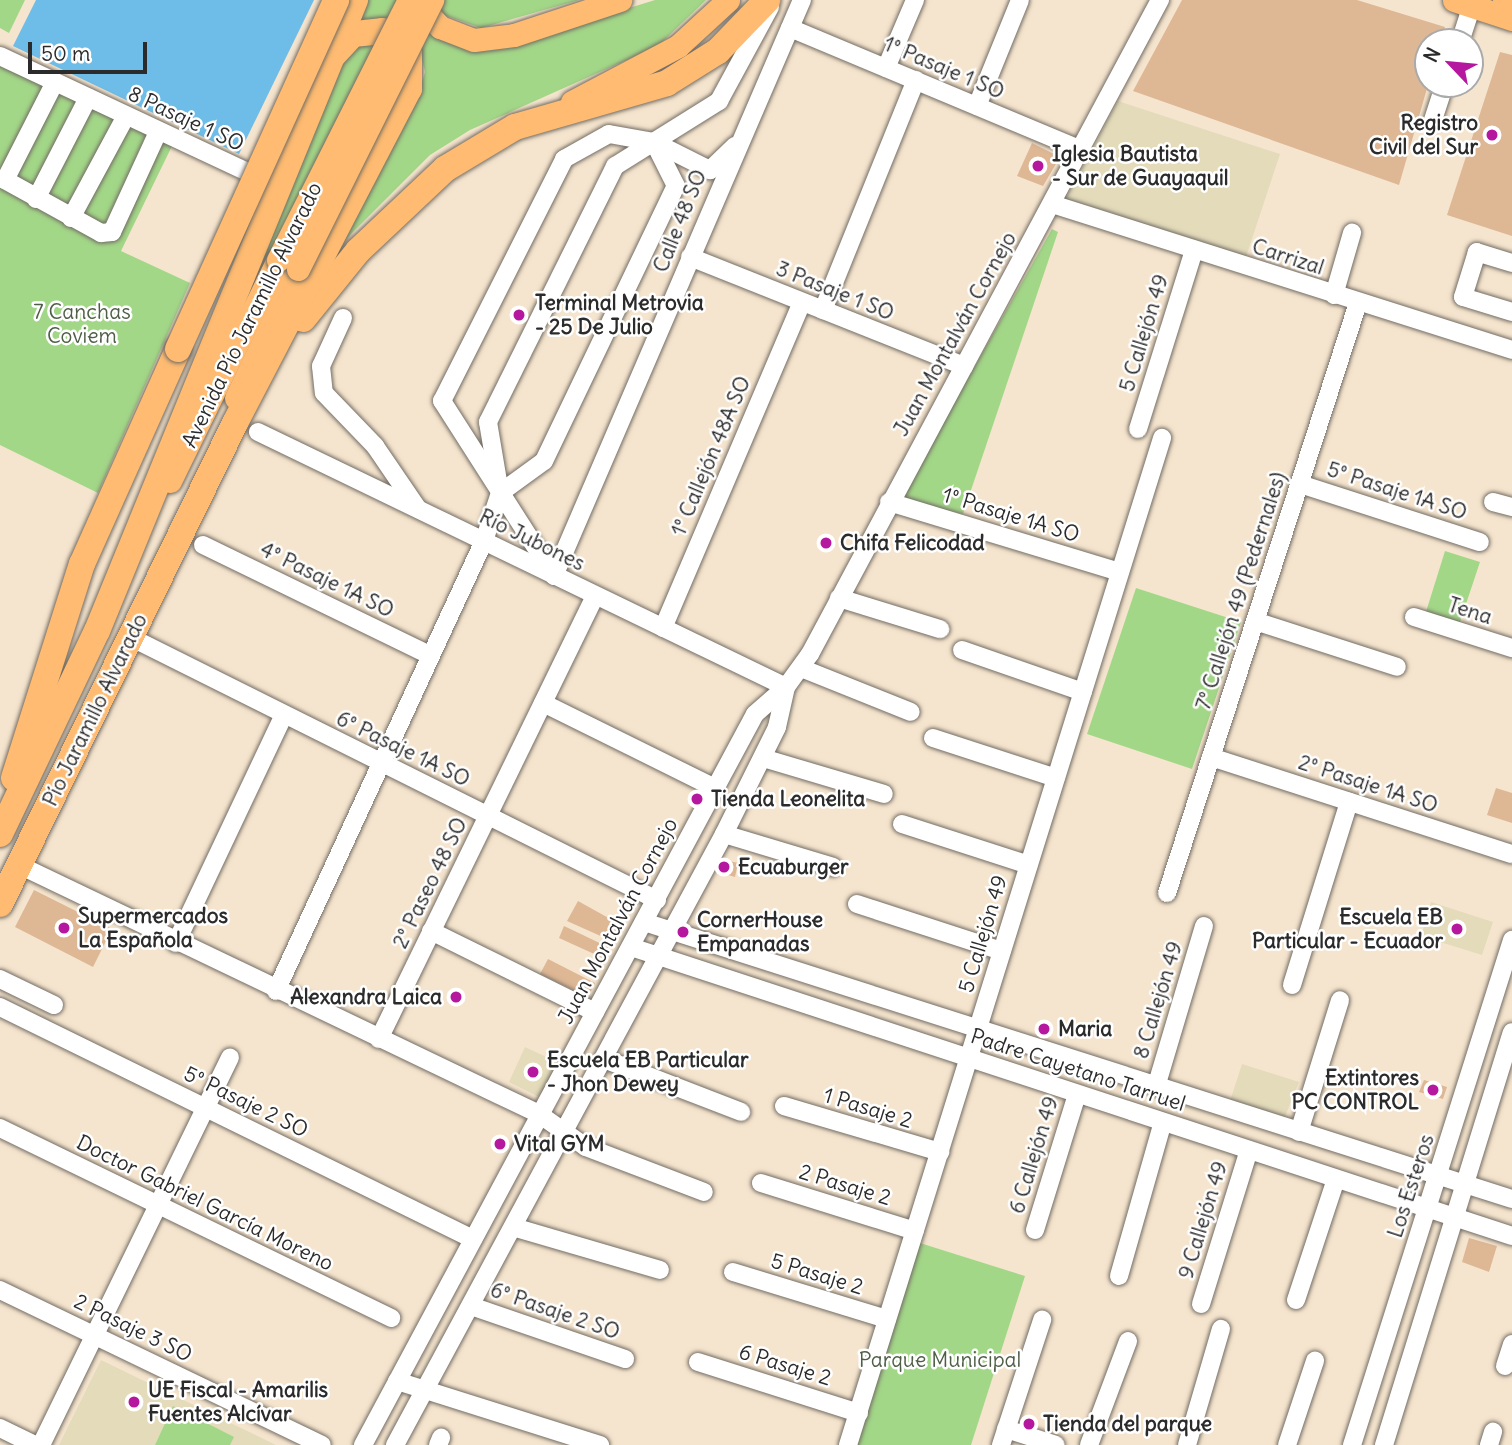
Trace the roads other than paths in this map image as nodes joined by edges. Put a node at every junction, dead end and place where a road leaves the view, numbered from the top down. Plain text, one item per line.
1 (336, 0) edge
2 (355, 0) edge
3 (409, 0) edge
4 (415, 0) edge
5 (432, 0) edge
6 (620, 0) edge
7 (728, 0) edge
8 (768, 0) edge
9 (773, 0) edge
10 (802, 0) edge
11 (915, 0) edge
12 (1020, 0) edge
13 (1160, 0) edge
14 (1504, 0) edge
15 (1512, 1) edge
16 (1463, 3) edge
17 (1512, 19) edge
18 (790, 28) junction
19 (1461, 28) edge
20 (0, 55) edge
21 (329, 60) junction
22 (886, 68) junction
23 (916, 80) junction
24 (55, 82) junction
25 (88, 98) junction
26 (1440, 98) edge
27 (977, 106) junction
28 (126, 116) junction
29 (1433, 120) dead end
30 (515, 127) junction
31 (158, 132) junction
32 (654, 142) junction
33 (735, 146) junction
34 (1082, 150) junction
35 (278, 186) junction
36 (36, 200) junction
37 (1052, 204) junction
38 (71, 218) junction
39 (1352, 233) dead end
40 (1194, 250) junction
41 (690, 257) junction
42 (1512, 262) edge
43 (288, 265) junction
44 (1334, 295) junction
45 (802, 302) junction
46 (1358, 303) junction
47 (823, 310) junction
48 (1512, 312) edge
49 (343, 318) dead end
50 (1512, 350) edge
51 (964, 366) junction
52 (247, 428) junction
53 (1138, 429) dead end
54 (1162, 438) dead end
55 (1300, 484) junction
56 (500, 493) junction
57 (889, 502) junction
58 (1493, 502) dead end
59 (1512, 507) edge
60 (418, 509) junction
61 (190, 515) junction
62 (484, 541) junction
63 (1480, 542) dead end
64 (204, 545) dead end
65 (1120, 572) junction
66 (554, 576) junction
67 (595, 596) junction
68 (839, 598) junction
69 (1414, 617) dead end
70 (1255, 621) junction
71 (663, 628) junction
72 (940, 629) dead end
73 (97, 631) junction
74 (130, 637) junction
75 (1512, 648) edge
76 (961, 650) dead end
77 (430, 655) junction
78 (1397, 667) dead end
79 (801, 668) junction
80 (786, 687) junction
81 (1083, 692) junction
82 (542, 703) junction
83 (911, 712) dead end
84 (284, 715) junction
85 (933, 738) dead end
86 (1211, 757) junction
87 (763, 758) junction
88 (382, 765) junction
89 (1056, 778) junction
90 (715, 788) junction
91 (884, 794) dead end
92 (1349, 802) junction
93 (488, 816) junction
94 (902, 824) dead end
95 (0, 833) edge
96 (724, 834) junction
97 (1512, 854) edge
98 (1029, 864) junction
99 (19, 865) junction
100 (833, 867) dead end
101 (1167, 893) dead end
102 (657, 900) junction
103 (0, 904) edge
104 (857, 904) dead end
105 (644, 922) junction
106 (1204, 926) dead end
107 (431, 931) junction
108 (670, 936) junction
109 (1512, 940) edge
110 (176, 943) junction
111 (631, 947) junction
112 (1002, 951) junction
113 (659, 956) junction
114 (0, 979) edge
115 (1292, 985) dead end
116 (276, 991) junction
117 (1340, 1000) dead end
118 (54, 1005) dead end
119 (0, 1007) edge
120 (595, 1012) junction
121 (977, 1031) junction
122 (1512, 1031) edge
123 (379, 1039) junction
124 (230, 1058) dead end
125 (969, 1058) junction
126 (604, 1059) junction
127 (1504, 1083) edge
128 (1156, 1087) junction
129 (1077, 1094) junction
130 (784, 1105) dead end
131 (206, 1108) junction
132 (741, 1112) dead end
133 (539, 1114) junction
134 (1163, 1122) junction
135 (0, 1128) edge
136 (566, 1128) junction
137 (1299, 1132) junction
138 (1249, 1150) junction
139 (940, 1152) junction
140 (1438, 1175) junction
141 (1336, 1179) junction
142 (761, 1183) dead end
143 (1464, 1183) junction
144 (704, 1192) dead end
145 (1512, 1199) edge
146 (158, 1206) junction
147 (1427, 1209) junction
148 (1453, 1217) junction
149 (513, 1227) junction
150 (1035, 1230) dead end
151 (915, 1231) junction
152 (1512, 1236) edge
153 (473, 1239) junction
154 (660, 1270) dead end
155 (733, 1272) dead end
156 (1119, 1276) dead end
157 (0, 1290) edge
158 (1296, 1300) dead end
159 (1201, 1304) dead end
160 (471, 1306) junction
161 (391, 1318) dead end
162 (887, 1319) junction
163 (1042, 1320) dead end
164 (1221, 1329) dead end
165 (95, 1335) junction
166 (1128, 1341) dead end
167 (1512, 1345) edge
168 (625, 1359) dead end
169 (1315, 1361) dead end
170 (698, 1362) dead end
171 (1505, 1366) dead end
172 (397, 1381) junction
173 (425, 1390) junction
174 (859, 1413) junction
175 (0, 1428) edge
176 (1003, 1437) edge
177 (560, 1439) edge
178 (35, 1445) edge
179 (41, 1445) edge
180 (322, 1445) edge
181 (363, 1445) edge
182 (395, 1445) edge
183 (600, 1445) edge
184 (848, 1445) edge
185 (1056, 1445) edge
186 (1089, 1445) edge
187 (1187, 1445) edge
188 (1287, 1445) edge
189 (1352, 1445) edge
190 (1384, 1445) edge

1 - 95 highway, bridge
2 - 21 highway, Pío Jaramillo Alvarado
3 - 43 main road, Avenida Pío Jaramillo Alvarado, bridge
4 - 6 main road
5 - 43 main road, Avenida Pío Jaramillo Alvarado, bridge
7 - 30 main road
8 - 30 highway
9 - 32 street
10 - 18 street, Calle 48 SO
11 - 22 street
12 - 27 street
13 - 34 street, Juan Montalván Cornejo
14 - 15 main road
16 - 17 main road
16 - 19 street
18 - 22 street, 1° Pasaje 1 SO
18 - 33 street, Calle 48 SO
20 - 24 street, 8 Pasaje 1 SO
21 - 35 highway, Pío Jaramillo Alvarado
21 - 52 highway
22 - 23 street, 1° Pasaje 1 SO
23 - 27 street, 1° Pasaje 1 SO
23 - 47 street
24 - 25 street, 8 Pasaje 1 SO
24 - 36 street
25 - 28 street, 8 Pasaje 1 SO
25 - 36 street
26 - 29 street
27 - 34 street, 1° Pasaje 1 SO
28 - 31 street, 8 Pasaje 1 SO
28 - 38 street
30 - 52 highway
31 - 35 street, 8 Pasaje 1 SO
31 - 38 street
32 - 33 street
32 - 56 street
32 - 56 street
32 - 56 street
33 - 41 street, Calle 48 SO
34 - 37 street, Juan Montalván Cornejo
35 - 73 highway, Pío Jaramillo Alvarado
36 - 38 street
37 - 40 street, Carrizal
37 - 51 street, Juan Montalván Cornejo
39 - 44 street
40 - 44 street, Carrizal
40 - 53 street, 5 Callejón 49
41 - 45 street, 3 Pasaje 1 SO
41 - 66 street, Calle 48 SO
42 - 48 street
43 - 61 main road, Avenida Pío Jaramillo Alvarado
43 - 73 main road, Avenida Pío Jaramillo Alvarado
44 - 46 street, Carrizal
45 - 47 street, 3 Pasaje 1 SO
45 - 71 street, 1° Callejón 48A SO
46 - 50 street, Carrizal
46 - 55 street, 7° Callejón 49 (Pedernales)
47 - 51 street, 3 Pasaje 1 SO
49 - 60 street
51 - 57 street, Juan Montalván Cornejo
52 - 60 street, Río Jubones
52 - 61 highway, Pío Jaramillo Alvarado
54 - 65 street, 5 Callejón 49
55 - 63 street, 5° Pasaje 1A SO
55 - 70 street, 7° Callejón 49 (Pedernales)
56 - 62 street
56 - 66 street
57 - 65 street, 1° Pasaje 1A SO
57 - 68 street, Juan Montalván Cornejo
58 - 59 street
60 - 62 street, Río Jubones
61 - 74 highway, Pío Jaramillo Alvarado
62 - 66 street, Río Jubones
62 - 77 street
64 - 77 street, 4° Pasaje 1A SO
65 - 81 street, 5 Callejón 49
66 - 67 street, Río Jubones
67 - 71 street, Río Jubones
67 - 82 street, 2° Paseo 48 SO
68 - 72 street
68 - 79 street, Juan Montalván Cornejo
69 - 75 street, Tena
70 - 78 street
70 - 86 street, 7° Callejón 49 (Pedernales)
71 - 80 street, Río Jubones
73 - 95 highway, Pío Jaramillo Alvarado
74 - 84 street, 6° Pasaje 1A SO
74 - 99 highway, Pío Jaramillo Alvarado
76 - 81 street
77 - 88 street
79 - 80 street, Juan Montalván Cornejo
79 - 83 street
80 - 87 street, Juan Montalván Cornejo
80 - 90 street, Juan Montalván Cornejo
81 - 89 street, 5 Callejón 49
82 - 90 street
82 - 93 street, 2° Paseo 48 SO
84 - 88 street, 6° Pasaje 1A SO
84 - 110 street
85 - 89 street
86 - 92 street, 2° Pasaje 1A SO
86 - 101 street, 7° Callejón 49 (Pedernales)
87 - 91 street
87 - 96 street, Juan Montalván Cornejo
88 - 93 street, 6° Pasaje 1A SO
88 - 116 street
89 - 98 street, 5 Callejón 49
90 - 102 street, Juan Montalván Cornejo
92 - 97 street, 2° Pasaje 1A SO
92 - 115 street
93 - 102 street, 6° Pasaje 1A SO
93 - 107 street, 2° Paseo 48 SO
94 - 98 street
96 - 100 street
96 - 108 street, Juan Montalván Cornejo
98 - 112 street, 5 Callejón 49
99 - 103 highway, Pío Jaramillo Alvarado
99 - 110 street
102 - 105 street, Juan Montalván Cornejo
104 - 112 street
105 - 108 street, Padre Cayetano Tarruel
105 - 111 street, Juan Montalván Cornejo
106 - 128 street, 8 Callejón 49
107 - 120 street
107 - 123 street, 2° Paseo 48 SO
108 - 113 street, Juan Montalván Cornejo
108 - 121 street, Padre Cayetano Tarruel
109 - 140 street, Los Esteros
110 - 116 street
111 - 113 street, Padre Cayetano Tarruel
111 - 120 street, Juan Montalván Cornejo
112 - 121 street, 5 Callejón 49
113 - 125 street, Padre Cayetano Tarruel
113 - 126 street, Juan Montalván Cornejo
114 - 118 street
116 - 123 street
117 - 137 street
119 - 131 street, 5° Pasaje 2 SO
120 - 133 street, Juan Montalván Cornejo
121 - 125 street, 5 Callejón 49
121 - 128 street, Padre Cayetano Tarruel
122 - 127 street
123 - 133 street
124 - 131 street
125 - 129 street, Padre Cayetano Tarruel
125 - 139 street, 5 Callejón 49
126 - 132 street
126 - 136 street, Juan Montalván Cornejo
127 - 143 street
128 - 137 street, Padre Cayetano Tarruel
129 - 134 street, Padre Cayetano Tarruel
129 - 150 street, 6 Callejón 49
130 - 139 street, 1 Pasaje 2
131 - 146 street
131 - 153 street, 5° Pasaje 2 SO
133 - 136 street
133 - 153 street, Juan Montalván Cornejo
134 - 138 street, Padre Cayetano Tarruel
134 - 156 street
135 - 146 street, Doctor Gabriel García Moreno
136 - 144 street
136 - 149 street, Juan Montalván Cornejo
137 - 140 street, Padre Cayetano Tarruel
138 - 141 street, Padre Cayetano Tarruel
138 - 159 street, 9 Callejón 49
139 - 151 street, 5 Callejón 49
140 - 143 street, Padre Cayetano Tarruel
140 - 147 street, Los Esteros
141 - 147 street, Padre Cayetano Tarruel
141 - 158 street
142 - 151 street, 2 Pasaje 2
143 - 145 street, Padre Cayetano Tarruel
143 - 148 street
146 - 161 street, Doctor Gabriel García Moreno
146 - 165 street
147 - 148 street, Padre Cayetano Tarruel
147 - 189 street, Los Esteros
148 - 152 street, Padre Cayetano Tarruel
148 - 190 street
149 - 154 street
149 - 160 street, Juan Montalván Cornejo
151 - 162 street, 5 Callejón 49
153 - 172 street, Juan Montalván Cornejo
155 - 162 street, 5 Pasaje 2
157 - 165 street, 2 Pasaje 3 SO
160 - 168 street, 6° Pasaje 2 SO
160 - 173 street, Juan Montalván Cornejo
162 - 174 street, 5 Callejón 49
163 - 176 street
164 - 187 street
165 - 179 street
165 - 180 street, 2 Pasaje 3 SO
166 - 186 street
167 - 171 street
169 - 188 street
170 - 174 street, 6 Pasaje 2
172 - 173 street
172 - 181 street, Juan Montalván Cornejo
173 - 177 street
173 - 182 street, Juan Montalván Cornejo
174 - 184 street, 5 Callejón 49
175 - 178 street
176 - 185 street
177 - 183 street

